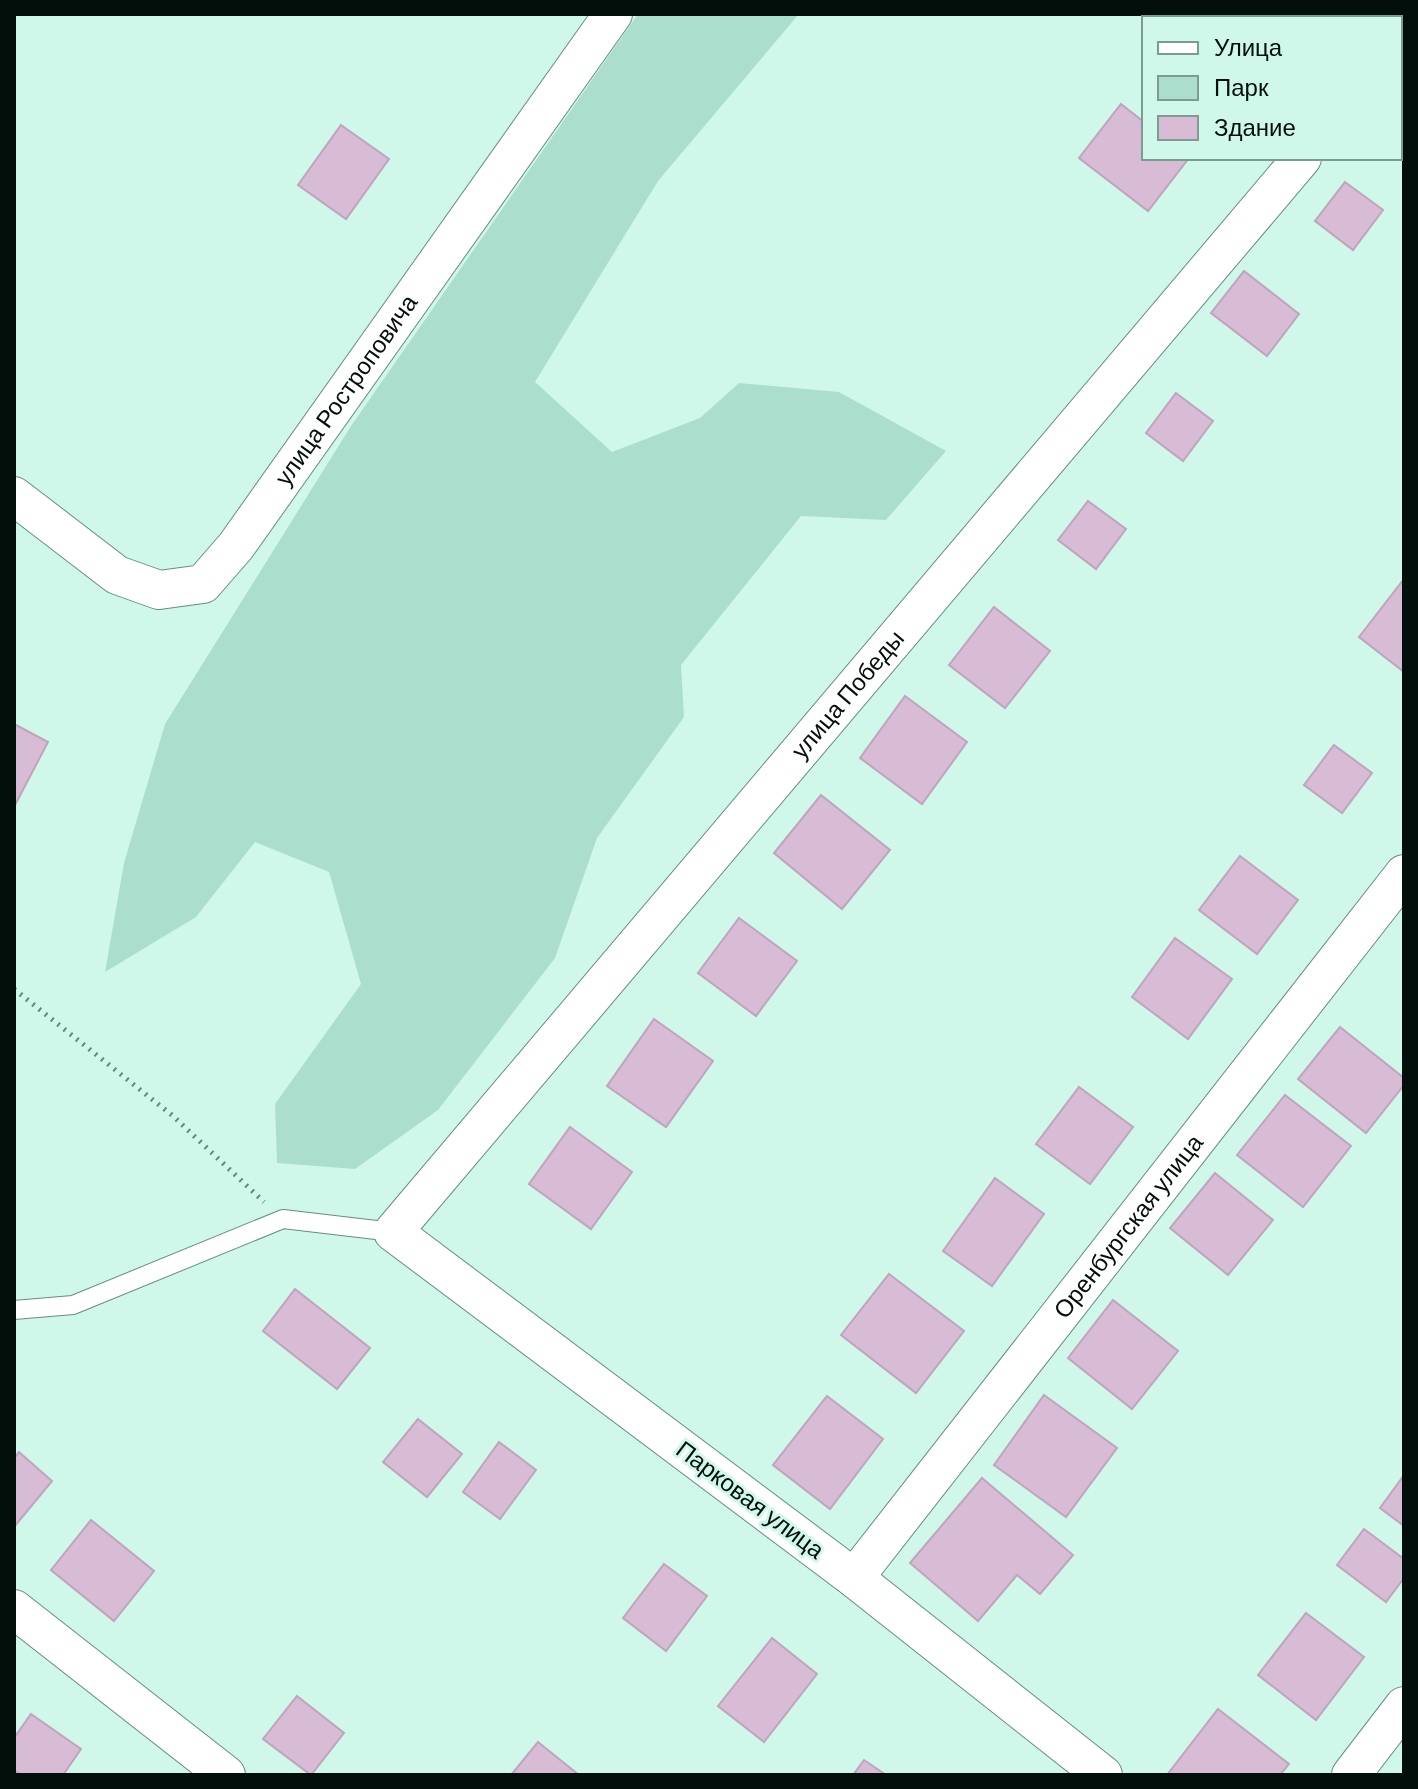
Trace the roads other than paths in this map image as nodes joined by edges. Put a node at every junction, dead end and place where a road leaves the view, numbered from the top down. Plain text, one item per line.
1 (613, 14) edge
2 (1300, 160) edge
3 (14, 496) edge
4 (1404, 874) edge
5 (393, 1232) junction
6 (14, 1310) edge
7 (854, 1578) junction
8 (14, 1609) edge
9 (1404, 1706) edge
10 (226, 1775) edge
11 (1103, 1775) edge
12 (1351, 1775) edge

1 - 3 street, улица Ростроповича
2 - 5 street, улица Победы
4 - 7 street, Оренбургская улица
5 - 6 lane
5 - 7 street, Парковая улица
7 - 11 street, Парковая улица
8 - 10 street
9 - 12 street

